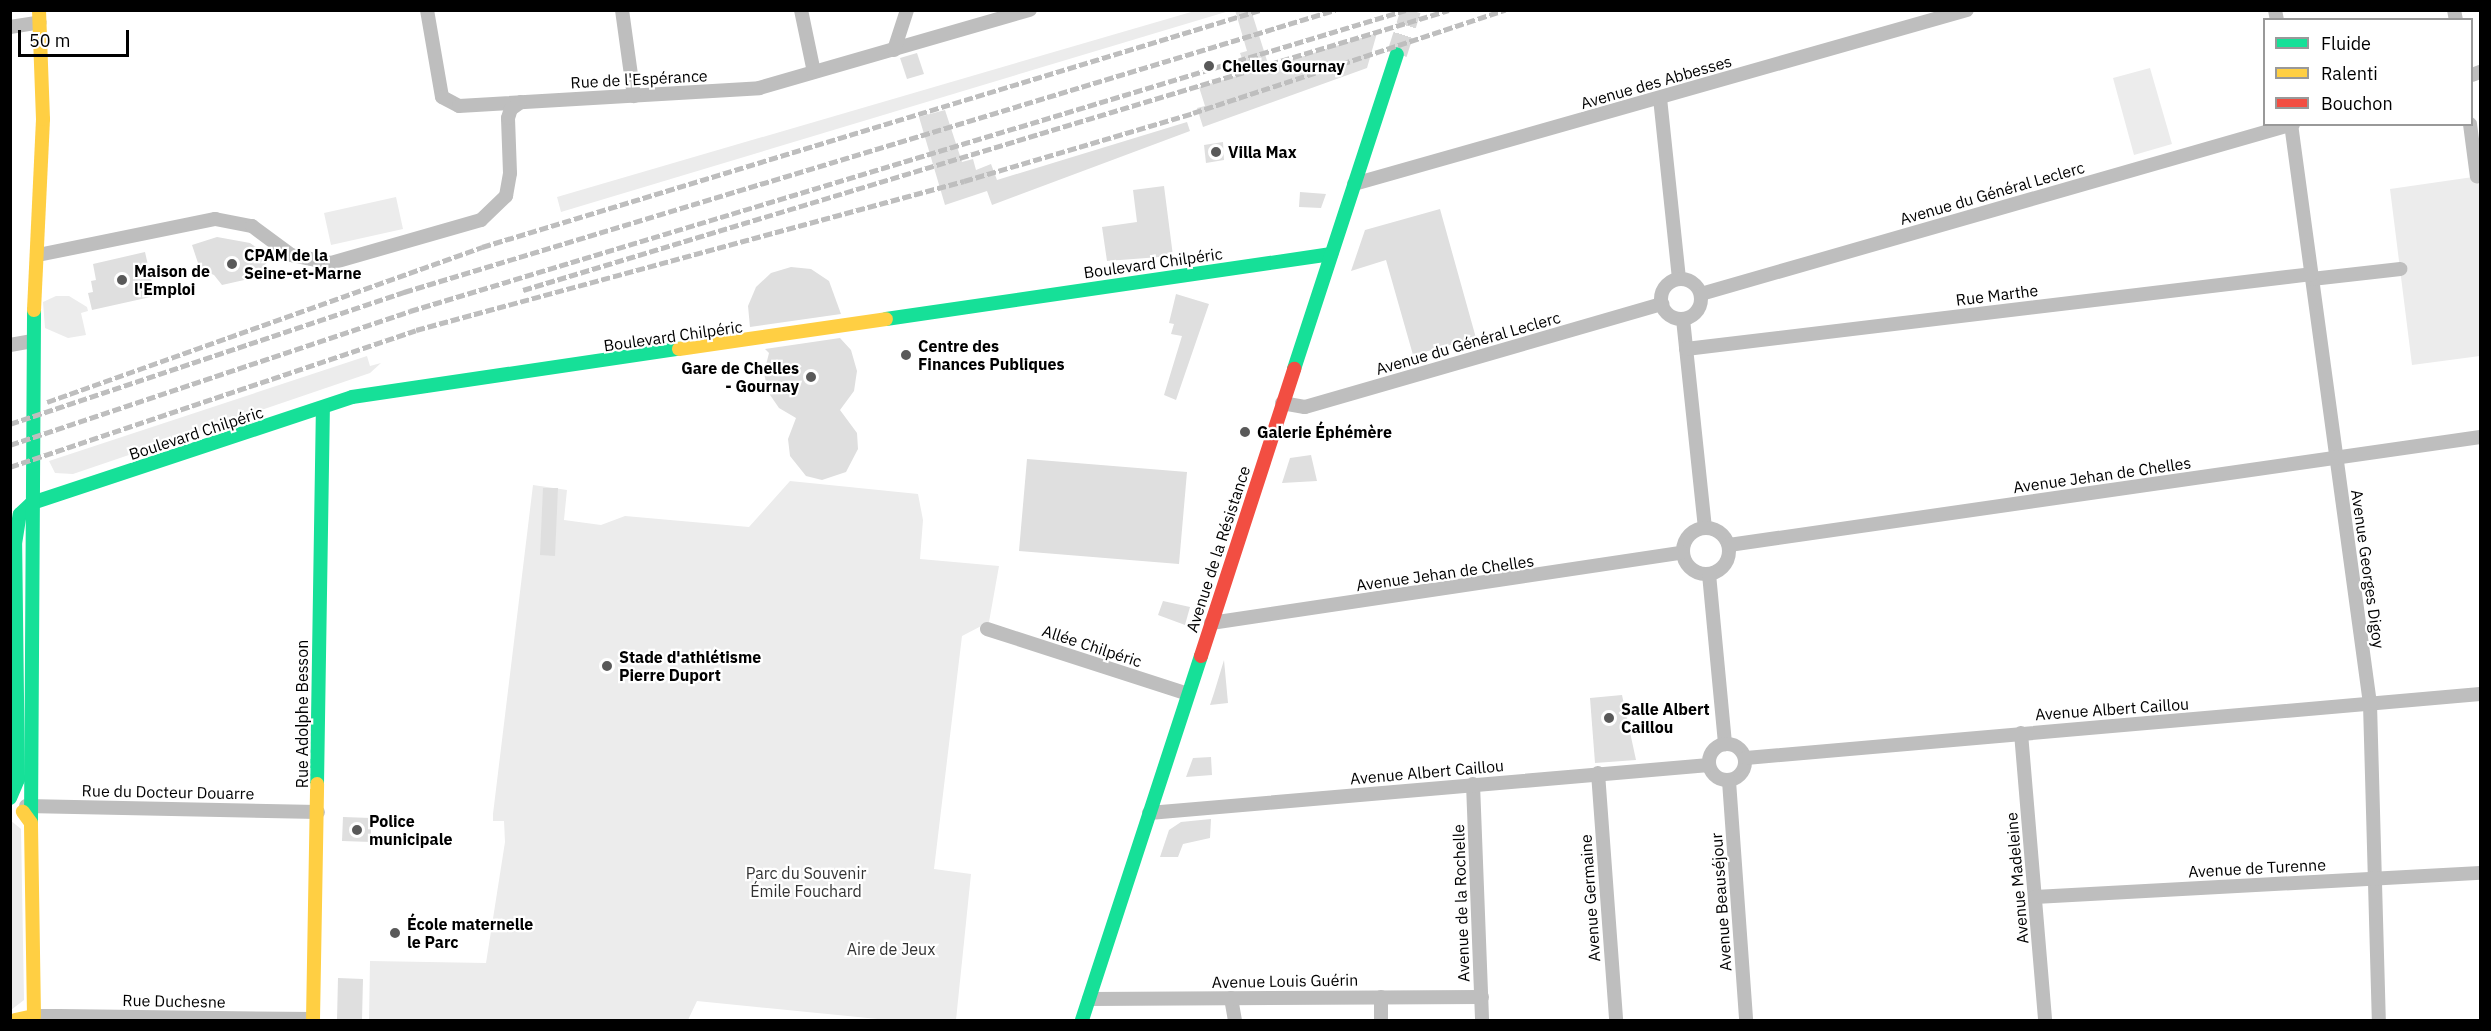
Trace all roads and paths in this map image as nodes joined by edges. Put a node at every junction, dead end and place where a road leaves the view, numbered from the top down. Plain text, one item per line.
1 (427, 10) edge
2 (622, 10) edge
3 (801, 10) edge
4 (907, 10) edge
5 (1030, 10) edge
6 (1967, 10) edge
7 (40, 16) edge
8 (10, 27) edge
9 (894, 50) junction
10 (1397, 54) tunnel mouth
11 (814, 72) junction
12 (634, 96) junction
13 (1660, 98) junction
14 (521, 102) junction
15 (2289, 126) edge
16 (2292, 126) edge
17 (2470, 126) edge
18 (2476, 177) dead end
19 (1354, 184) junction
20 (1331, 254) junction
21 (38, 255) junction
22 (2400, 269) dead end
23 (2312, 276) junction
24 (1679, 279) junction
25 (1701, 294) junction
26 (1662, 304) junction
27 (1683, 319) junction
28 (33, 341) junction
29 (10, 345) edge
30 (1686, 349) junction
31 (1282, 403) junction
32 (323, 408) junction
33 (2481, 437) edge
34 (2336, 458) junction
35 (32, 503) junction
36 (14, 522) edge
37 (1706, 527) junction
38 (1729, 545) junction
39 (1682, 553) junction
40 (1709, 574) junction
41 (1211, 623) junction
42 (987, 629) dead end
43 (1188, 694) junction
44 (2481, 694) edge
45 (2370, 704) junction
46 (2021, 733) junction
47 (1725, 744) junction
48 (1746, 758) junction
49 (1709, 765) junction
50 (1598, 773) junction
51 (1729, 781) junction
52 (1473, 784) junction
53 (13, 803) edge
54 (34, 805) junction
55 (318, 812) junction
56 (1149, 813) junction
57 (31, 823) junction
58 (2481, 873) edge
59 (2375, 878) junction
60 (2035, 897) junction
61 (1381, 997) junction
62 (1482, 997) junction
63 (1232, 998) junction
64 (1089, 999) junction
65 (35, 1018) edge
66 (15, 1020) edge
67 (314, 1020) edge
68 (1082, 1020) edge
69 (1235, 1020) edge
70 (1381, 1020) edge
71 (1482, 1020) edge
72 (1616, 1020) edge
73 (1746, 1020) edge
74 (2045, 1020) edge
75 (2379, 1020) edge

1 - 14 street, Rue de l'Espérance
2 - 12 street
3 - 11 street
4 - 9 street
5 - 9 street, Rue de l'Espérance
6 - 13 street, Avenue des Abbesses
7 - 8 street
7 - 21 street
9 - 11 street, Rue de l'Espérance
10 - 19 street, Avenue de la Résistance
11 - 12 street, Rue de l'Espérance
12 - 14 street, Rue de l'Espérance
13 - 19 street, Avenue des Abbesses
13 - 24 street
14 - 21 street
15 - 25 street, Avenue du Général Leclerc
16 - 23 street, Avenue Georges Digoy
17 - 18 street
19 - 20 street, Avenue de la Résistance
20 - 31 street, Avenue de la Résistance
20 - 32 street, Boulevard Chilpéric
21 - 28 street
22 - 23 street, Rue Marthe
23 - 30 street, Rue Marthe
23 - 34 street, Avenue Georges Digoy
24 - 25 street
24 - 26 street
25 - 27 street
26 - 27 street
26 - 31 street, Avenue du Général Leclerc
27 - 30 street
28 - 29 street
28 - 35 street
30 - 37 street
31 - 41 street, Avenue de la Résistance
32 - 35 street, Boulevard Chilpéric
32 - 55 street, Rue Adolphe Besson
33 - 34 street, Avenue Jehan de Chelles
34 - 38 street, Avenue Jehan de Chelles
34 - 45 street, Avenue Georges Digoy
35 - 36 street
35 - 54 street
36 - 53 street
37 - 38 street
37 - 39 street
38 - 40 street
39 - 40 street
39 - 41 street, Avenue Jehan de Chelles
40 - 47 street
41 - 43 street, Avenue de la Résistance
42 - 43 street, Allée Chilpéric
43 - 56 street, Avenue de la Résistance
44 - 45 street, Avenue Albert Caillou
45 - 46 street, Avenue Albert Caillou
45 - 59 street, Avenue Georges Digoy
46 - 48 street, Avenue Albert Caillou
46 - 60 street, Avenue Madeleine
47 - 48 street
47 - 49 street
48 - 51 street
49 - 50 street, Avenue Albert Caillou
49 - 51 street
50 - 52 street, Avenue Albert Caillou
50 - 72 street, Avenue Germaine
51 - 73 street, Avenue Beauséjour
52 - 56 street, Avenue Albert Caillou
52 - 62 street, Avenue de la Rochelle
53 - 54 street, Rue du Docteur Douarre
53 - 57 street
54 - 55 street, Rue du Docteur Douarre
54 - 57 street
55 - 67 street, Rue Adolphe Besson
56 - 64 street, Avenue de la Résistance
57 - 65 street
58 - 59 street, Avenue de Turenne
59 - 60 street, Avenue de Turenne
59 - 75 street, Avenue Georges Digoy
60 - 74 street, Avenue Madeleine
61 - 62 street, Avenue Louis Guérin
61 - 63 street, Avenue Louis Guérin
61 - 70 street
62 - 71 street, Avenue de la Rochelle
63 - 64 street, Avenue Louis Guérin
63 - 69 street
64 - 68 street, Avenue de la Résistance
65 - 66 street
65 - 67 street, Rue Duchesne

